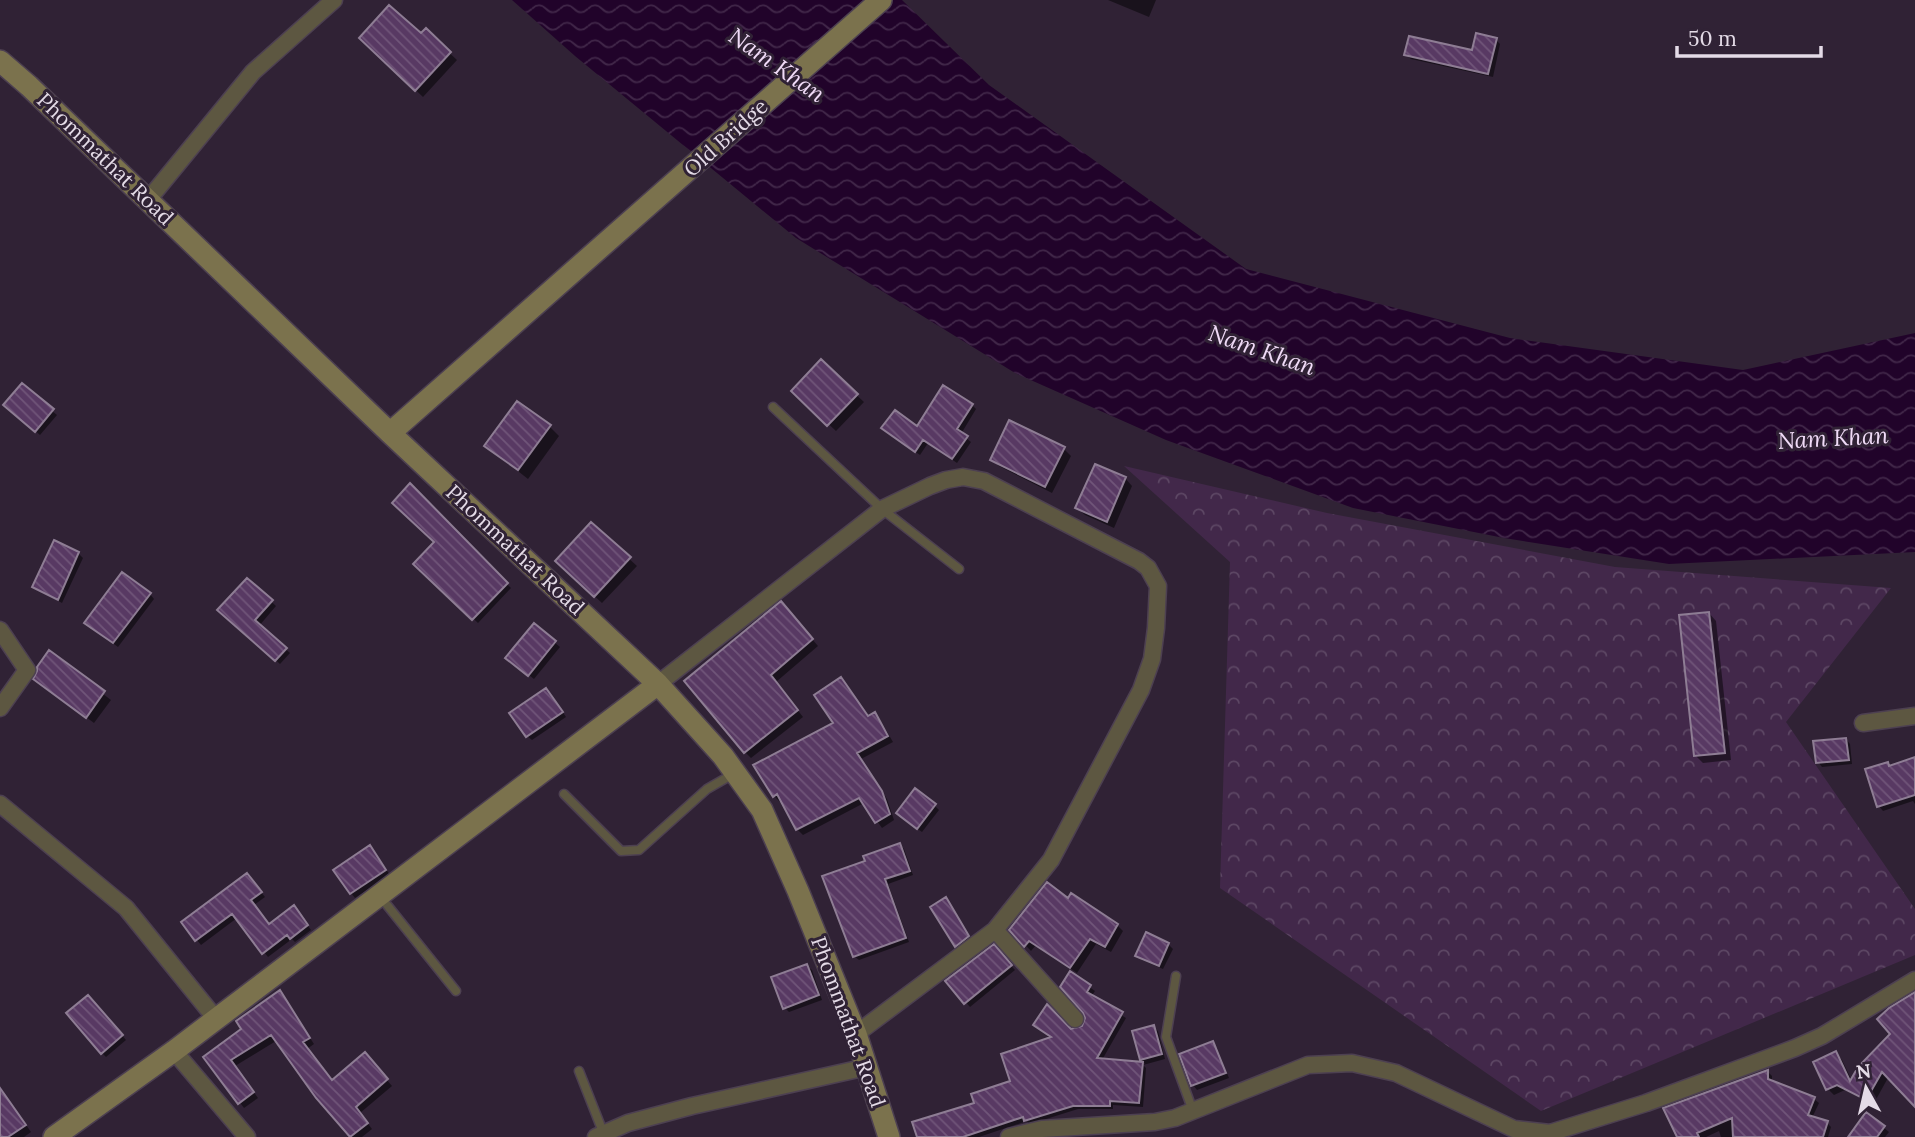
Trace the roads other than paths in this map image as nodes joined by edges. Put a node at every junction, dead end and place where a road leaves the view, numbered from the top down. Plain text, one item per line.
1 (334, 0) edge
2 (881, 0) edge
3 (0, 61) edge
4 (148, 200) junction
5 (773, 407) dead end
6 (390, 433) junction
7 (882, 509) junction
8 (959, 569) dead end
9 (0, 630) edge
10 (658, 684) junction
11 (0, 708) edge
12 (1915, 716) edge
13 (1863, 723) dead end
14 (735, 773) junction
15 (564, 794) dead end
16 (0, 804) edge
17 (379, 895) junction
18 (995, 930) junction
19 (1176, 976) dead end
20 (1915, 980) edge
21 (456, 991) dead end
22 (216, 1019) junction
23 (1075, 1019) dead end
24 (856, 1034) junction
25 (174, 1051) junction
26 (867, 1067) junction
27 (579, 1070) dead end
28 (1193, 1111) junction
29 (600, 1135) edge
30 (54, 1137) edge
31 (247, 1137) edge
32 (889, 1137) edge
33 (1009, 1137) edge

1 - 4 street
2 - 6 street, Old Bridge
3 - 4 street, Phommathat Road
4 - 6 street, Phommathat Road
5 - 7 lane
6 - 10 street, Phommathat Road
7 - 8 lane
7 - 10 street
7 - 18 street
9 - 11 street
10 - 14 street, Phommathat Road
10 - 17 street
12 - 13 street
14 - 15 lane
14 - 24 street, Phommathat Road
16 - 22 street
17 - 21 lane
17 - 22 street
18 - 23 street
18 - 24 street
19 - 28 lane
20 - 28 street
22 - 25 street
24 - 26 street, Phommathat Road
25 - 30 street
25 - 31 street
26 - 29 street
26 - 32 street, Phommathat Road
27 - 29 lane
28 - 33 street

